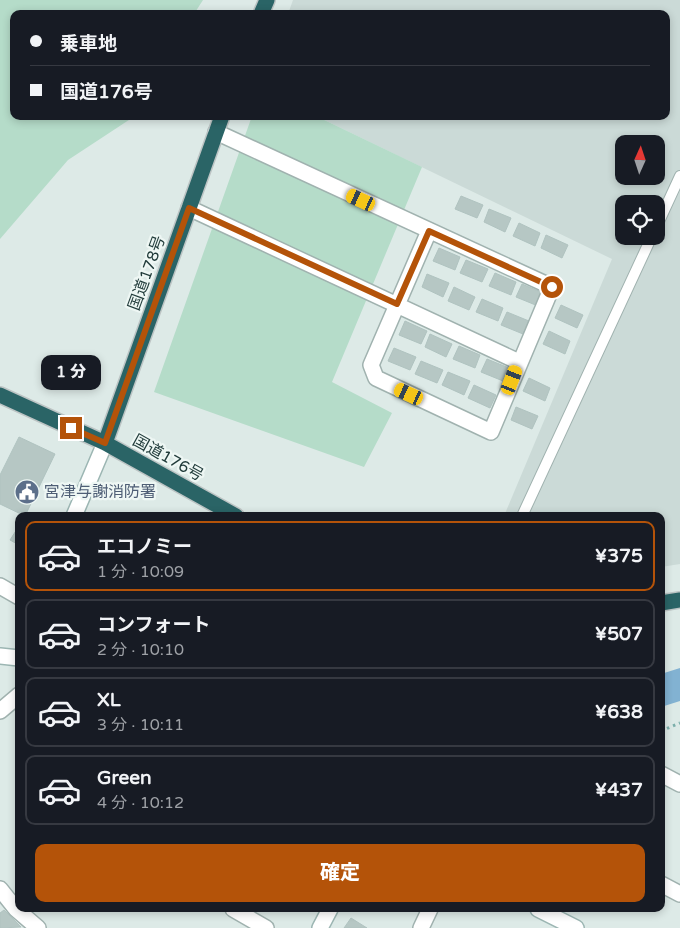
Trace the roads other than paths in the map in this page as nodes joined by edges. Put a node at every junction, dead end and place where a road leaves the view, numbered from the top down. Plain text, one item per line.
1 (220, 120) edge
2 (216, 132) junction
3 (680, 176) edge
4 (189, 208) junction
5 (665, 208) edge
6 (429, 231) junction
7 (648, 245) edge
8 (397, 304) junction
9 (519, 362) junction
10 (0, 395) edge
11 (105, 443) junction
12 (76, 512) edge
13 (229, 512) edge
14 (524, 512) edge
15 (0, 586) edge
16 (15, 595) edge
17 (680, 600) edge
18 (665, 602) edge
19 (0, 656) edge
20 (15, 658) edge
21 (15, 698) edge
22 (0, 711) edge
23 (665, 776) edge
24 (680, 784) edge
25 (665, 886) edge
26 (0, 889) edge
27 (680, 894) edge
28 (15, 908) edge
29 (19, 912) edge
30 (238, 912) edge
31 (328, 912) edge
32 (429, 912) edge
33 (544, 912) edge
34 (38, 928) edge
35 (266, 928) edge
36 (320, 928) edge
37 (421, 928) edge
38 (576, 928) edge

1 - 2 highway, 国道178号
2 - 4 highway, 国道178号
2 - 6 street
3 - 5 lane
4 - 8 street
4 - 11 highway, 国道178号
6 - 8 street
6 - 9 street
7 - 14 lane
8 - 9 street
8 - 9 street
10 - 11 highway, 国道176号
11 - 12 street
11 - 13 highway, 国道176号
15 - 16 street
17 - 18 highway
19 - 20 street
21 - 22 street
23 - 24 street
25 - 27 street
26 - 28 street
29 - 34 street
30 - 35 street
31 - 36 street
32 - 37 street
33 - 38 street

